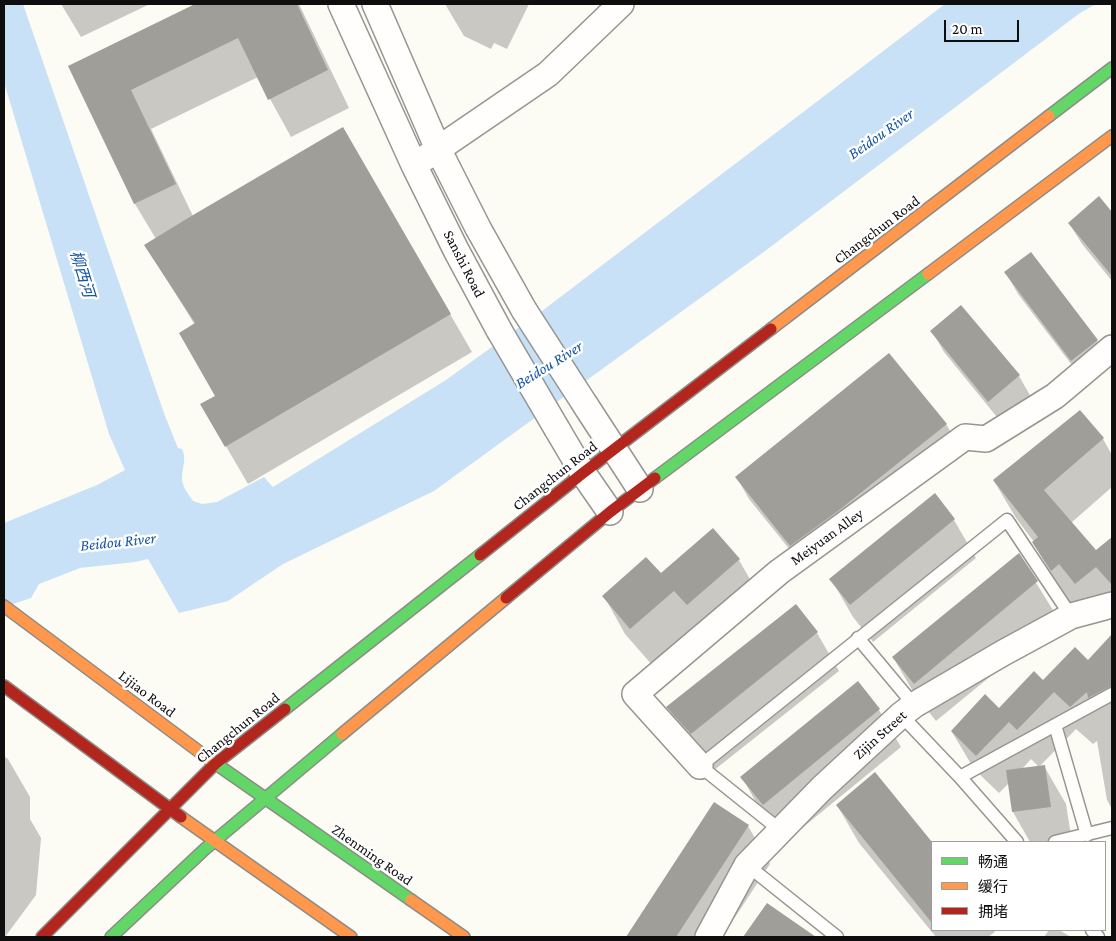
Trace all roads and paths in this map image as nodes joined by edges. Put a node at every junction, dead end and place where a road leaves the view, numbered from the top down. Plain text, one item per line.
1 (341, 4) edge
2 (375, 4) edge
3 (621, 4) edge
4 (1112, 68) edge
5 (1112, 136) edge
6 (438, 150) junction
7 (414, 165) junction
8 (1112, 348) edge
9 (613, 450) junction
10 (583, 473) junction
11 (640, 489) junction
12 (610, 512) junction
13 (1112, 605) edge
14 (8, 609) edge
15 (1071, 616) junction
16 (858, 638) junction
17 (4, 686) edge
18 (1112, 694) edge
19 (908, 710) junction
20 (1055, 725) junction
21 (215, 764) junction
22 (700, 766) junction
23 (960, 778) junction
24 (264, 798) junction
25 (171, 808) junction
26 (1112, 828) edge
27 (780, 830) junction
28 (1087, 834) junction
29 (214, 841) junction
30 (1016, 841) edge
31 (1059, 841) edge
32 (747, 865) junction
33 (42, 937) edge
34 (111, 937) edge
35 (351, 937) edge
36 (464, 937) edge
37 (708, 937) edge
38 (837, 937) edge

1 - 7 street, Sanshi Road
2 - 6 street, Sanshi Road
3 - 6 street
4 - 9 main road, Changchun Road
5 - 11 main road
6 - 7 street
6 - 9 street, Sanshi Road, bridge
7 - 10 street, Sanshi Road, bridge
8 - 22 street, Meiyuan Alley
9 - 10 main road, Changchun Road
9 - 11 street, Sanshi Road
10 - 12 street, Sanshi Road
10 - 21 main road, Changchun Road
11 - 12 main road
12 - 24 main road
13 - 15 street, Zijin Street
14 - 21 main road, Lijiao Road
15 - 16 lane
15 - 19 street, Zijin Street
16 - 19 lane
16 - 22 lane
17 - 25 main road
18 - 20 lane
19 - 23 lane
19 - 27 street, Zijin Street
20 - 23 lane
20 - 28 lane
21 - 24 main road, Lijiao Road
21 - 25 main road, Changchun Road
22 - 27 lane
23 - 30 lane
24 - 29 main road
24 - 36 main road, Zhenming Road
25 - 29 main road
25 - 33 main road, Changchun Road
26 - 28 lane
27 - 32 street, Zijin Street
28 - 31 lane
29 - 34 main road
29 - 35 main road
32 - 37 street, Zijin Street
32 - 38 lane

